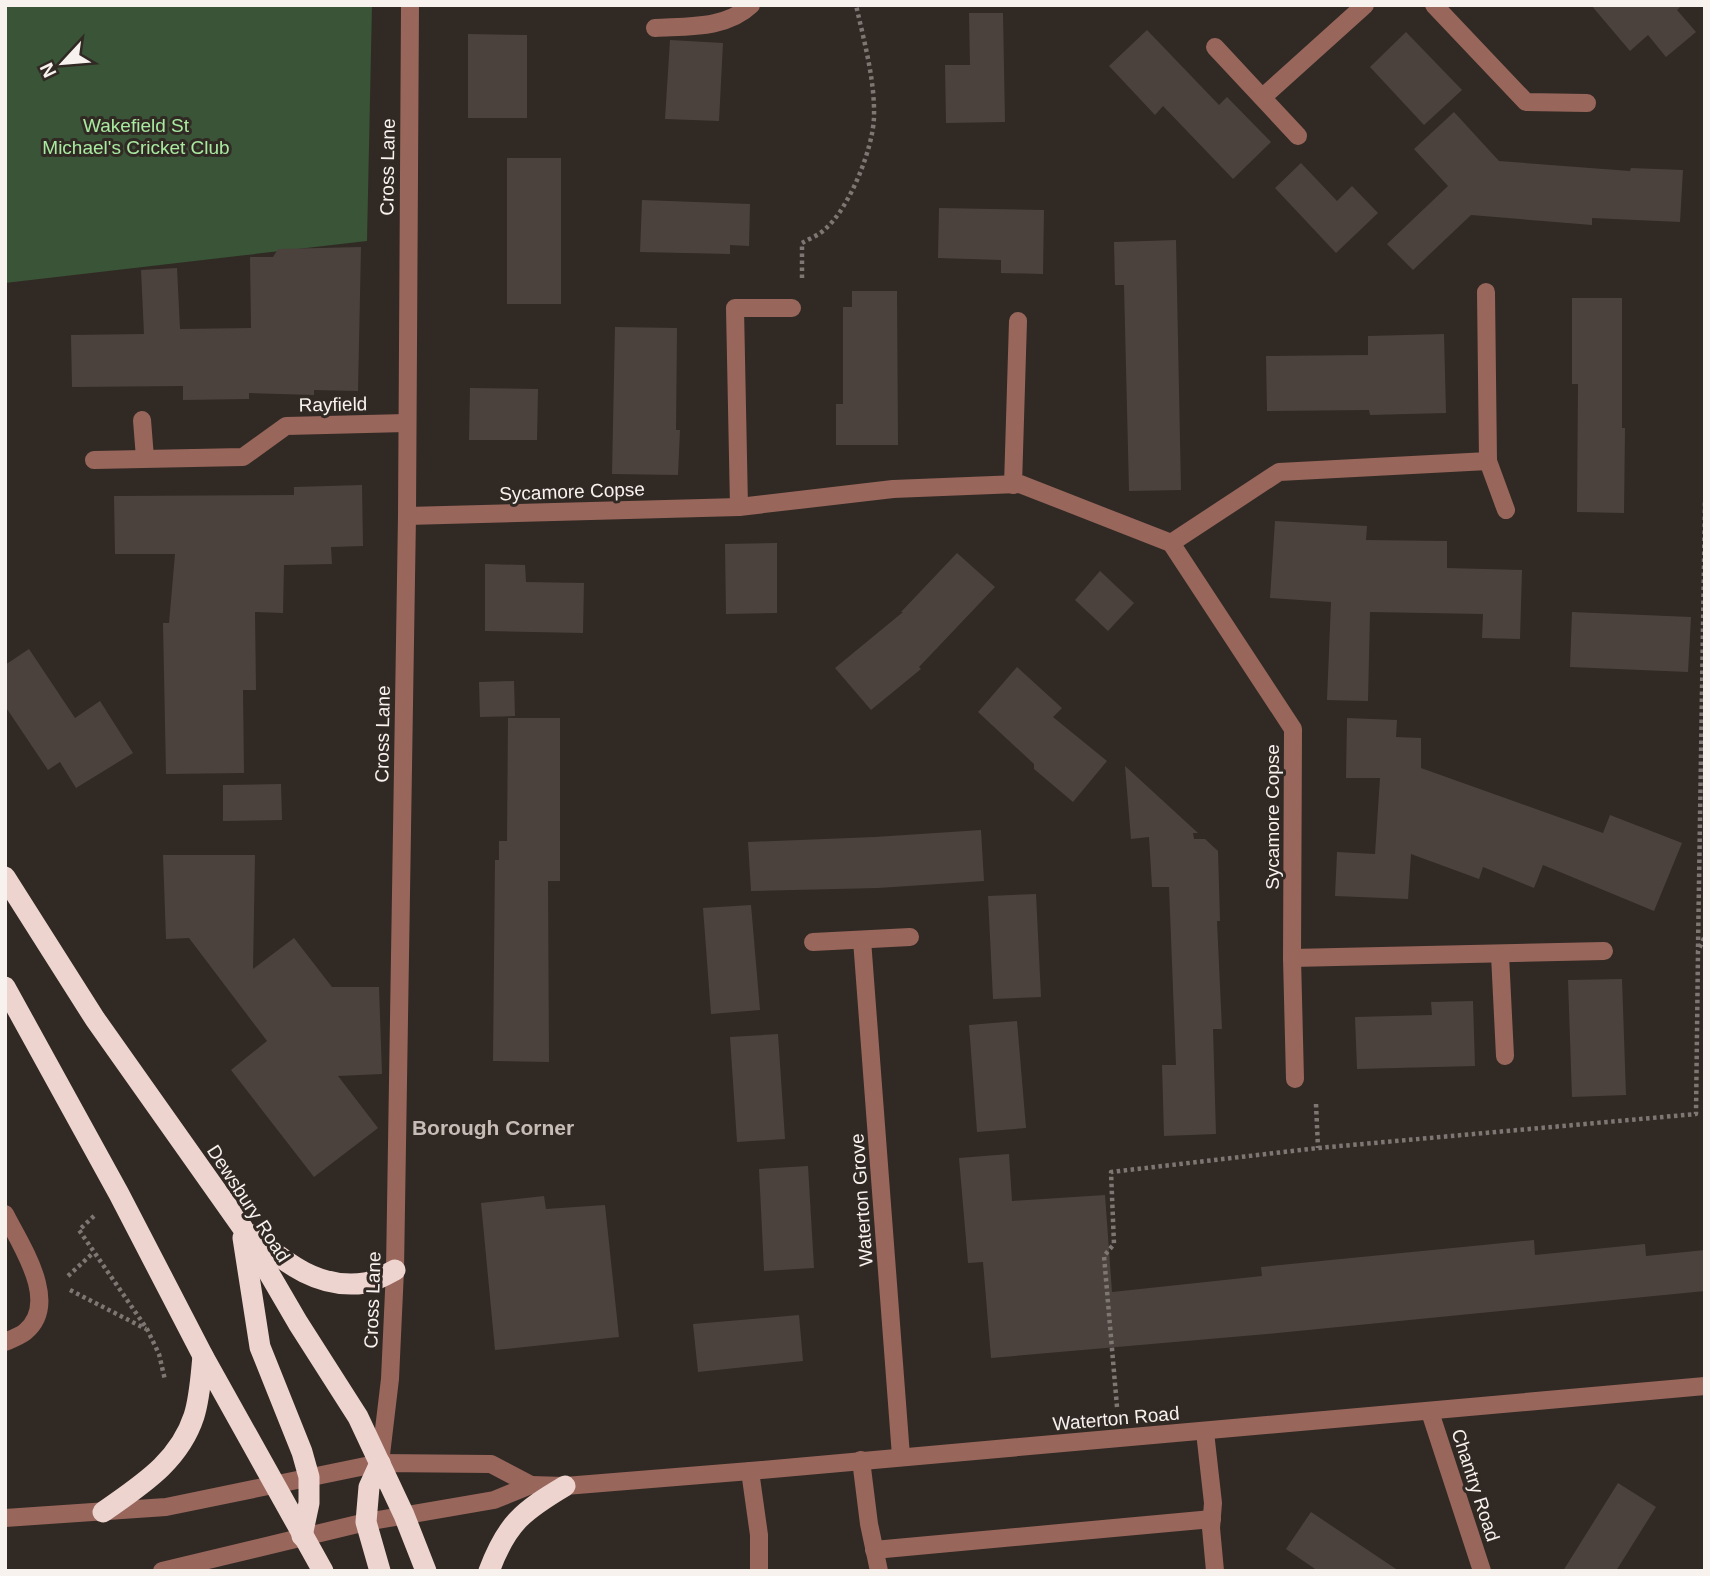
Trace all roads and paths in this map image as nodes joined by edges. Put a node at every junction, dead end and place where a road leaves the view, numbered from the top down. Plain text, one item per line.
1 (410, 5) edge
2 (751, 5) edge
3 (856, 5) edge
4 (1365, 5) edge
5 (1433, 5) edge
6 (655, 28) dead end
7 (1215, 47) dead end
8 (1263, 97) junction
9 (1587, 103) dead end
10 (1297, 136) dead end
11 (1486, 292) dead end
12 (792, 308) joint
13 (1018, 321) dead end
14 (142, 420) dead end
15 (406, 424) junction
16 (145, 458) junction
17 (94, 460) dead end
18 (1488, 461) junction
19 (1013, 485) junction
20 (1705, 501) edge
21 (739, 507) junction
22 (1506, 510) dead end
23 (407, 516) junction
24 (1171, 544) junction
25 (1704, 554) edge
26 (5, 877) edge
27 (1705, 936) edge
28 (910, 937) dead end
29 (862, 940) junction
30 (813, 942) dead end
31 (1604, 951) dead end
32 (1698, 951) junction
33 (1500, 955) junction
34 (1292, 958) junction
35 (5, 987) edge
36 (1504, 1056) dead end
37 (1295, 1079) joint
38 (1318, 1148) junction
39 (119, 1195) junction
40 (5, 1214) edge
41 (242, 1227) junction
42 (93, 1253) junction
43 (395, 1270) junction
44 (67, 1276) dead end
45 (69, 1290) dead end
46 (147, 1329) junction
47 (5, 1342) edge
48 (203, 1356) junction
49 (1705, 1386) edge
50 (166, 1391) dead end
51 (1430, 1412) junction
52 (1205, 1432) junction
53 (1119, 1439) junction
54 (901, 1457) junction
55 (861, 1460) junction
56 (380, 1463) junction
57 (750, 1471) junction
58 (309, 1477) junction
59 (274, 1485) junction
60 (531, 1485) junction
61 (565, 1486) junction
62 (103, 1511) junction
63 (404, 1515) junction
64 (5, 1518) edge
65 (1212, 1519) junction
66 (366, 1522) junction
67 (302, 1536) junction
68 (874, 1550) junction
69 (162, 1571) edge
70 (323, 1571) edge
71 (380, 1571) edge
72 (426, 1571) edge
73 (489, 1571) edge
74 (759, 1571) edge
75 (879, 1571) edge
76 (1215, 1571) edge
77 (1482, 1571) edge

1 - 15 street, Cross Lane
2 - 6 street
3 - 12 path
4 - 8 street
5 - 9 street
7 - 8 street
8 - 10 street
11 - 18 street
12 - 21 street
13 - 19 street
14 - 16 street
15 - 16 street, Rayfield
15 - 23 street, Cross Lane
16 - 17 street, Rayfield
18 - 22 street
18 - 24 street
19 - 21 street, Sycamore Copse
19 - 24 street, Sycamore Copse
20 - 25 path
21 - 23 street, Sycamore Copse
23 - 43 street, Cross Lane
24 - 34 street, Sycamore Copse
25 - 32 path
26 - 41 highway, Dewsbury Road
27 - 32 path
28 - 29 street
29 - 30 street
29 - 54 street, Waterton Grove
31 - 33 street
32 - 38 path
33 - 34 street
33 - 36 street
34 - 37 street, Sycamore Copse
35 - 39 highway
37 - 38 path
38 - 53 path
39 - 42 path
39 - 48 highway
40 - 47 street
41 - 43 highway
41 - 56 highway, Dewsbury Road
41 - 58 highway
42 - 44 path
42 - 46 path
43 - 56 street, Cross Lane
45 - 46 path
46 - 50 path
48 - 59 highway
48 - 62 highway
49 - 51 street, Waterton Road
51 - 52 street, Waterton Road
51 - 77 street, Chantry Road
52 - 53 street, Waterton Road
52 - 65 street
53 - 54 street, Waterton Road
54 - 55 street, Waterton Road
55 - 57 street, Waterton Road
55 - 68 street
56 - 58 street, Waterton Road
56 - 60 street, Waterton Road
56 - 63 highway, Dewsbury Road
56 - 66 highway
57 - 61 street, Waterton Road
57 - 74 street
58 - 59 street, Waterton Road
58 - 67 highway
59 - 62 street, Waterton Road
59 - 67 highway
60 - 61 street, Waterton Road
60 - 63 street, Waterton Road
61 - 73 highway
62 - 64 street, Waterton Road
63 - 66 street, Waterton Road
63 - 72 highway, Dewsbury Road
65 - 68 street
65 - 76 street
66 - 67 street, Waterton Road
66 - 71 highway
67 - 69 street, Waterton Road
67 - 70 highway
68 - 75 street

